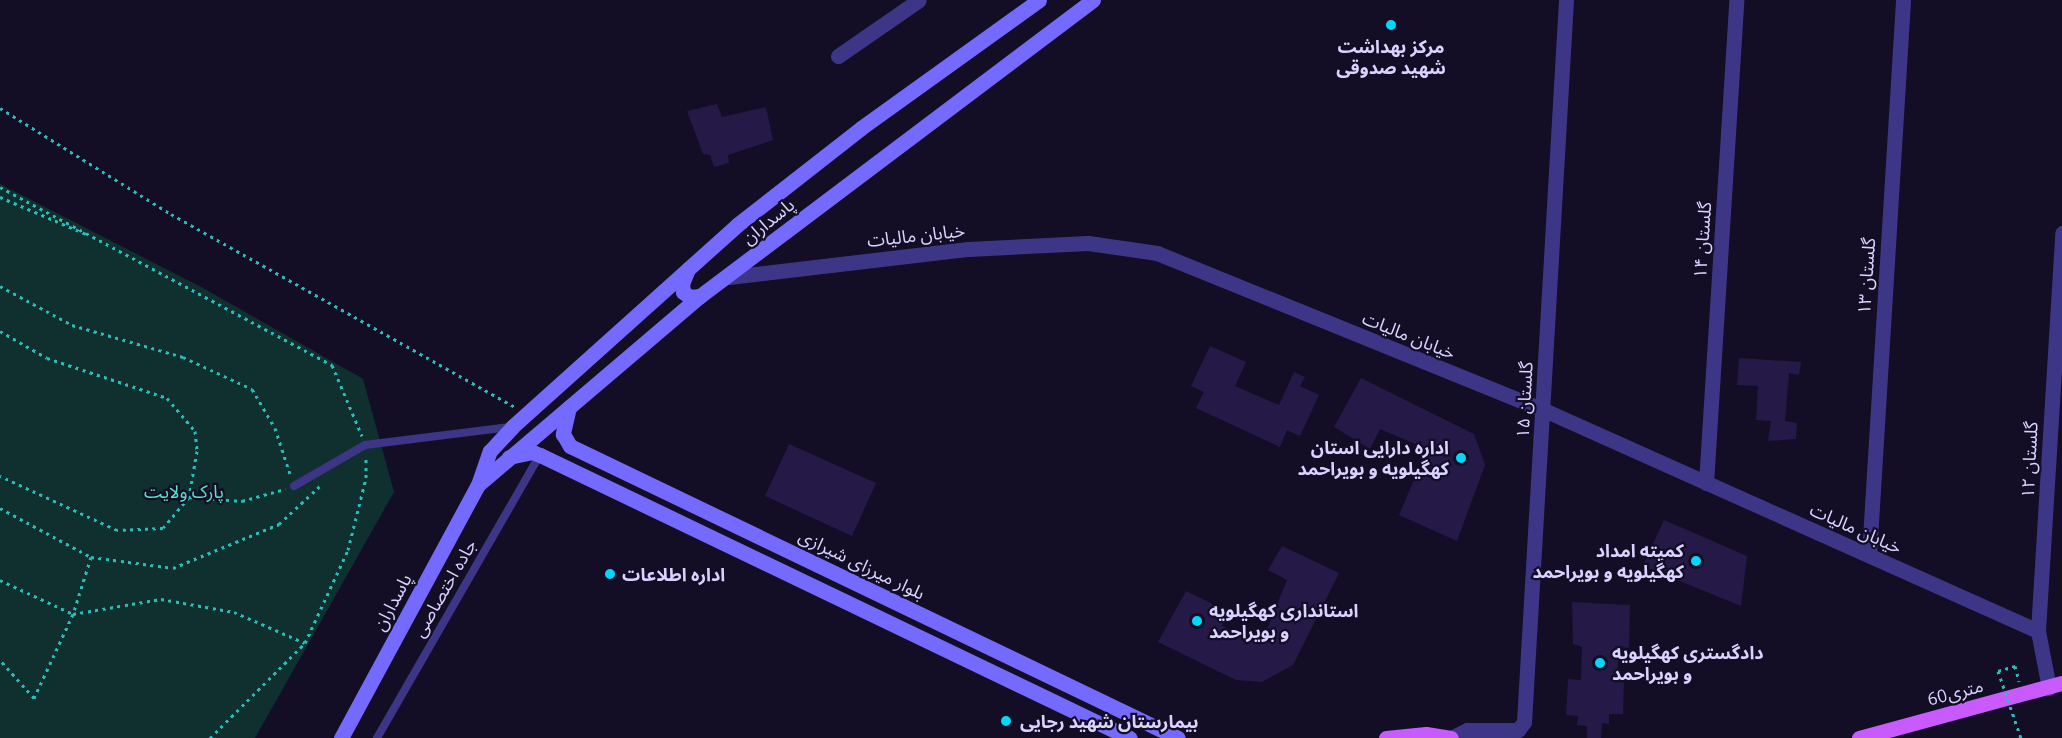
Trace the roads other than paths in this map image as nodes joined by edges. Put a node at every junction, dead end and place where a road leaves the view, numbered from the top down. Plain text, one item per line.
1 (919, 0) edge
2 (1039, 0) edge
3 (1093, 0) edge
4 (1566, 0) edge
5 (1736, 0) edge
6 (1903, 0) edge
7 (838, 56) dead end
8 (2062, 233) edge
9 (688, 270) junction
10 (729, 277) junction
11 (700, 296) junction
12 (638, 312) junction
13 (657, 334) junction
14 (571, 403) junction
15 (1544, 410) junction
16 (512, 427) junction
17 (540, 455) junction
18 (506, 458) junction
19 (1706, 483) junction
20 (478, 485) junction
21 (294, 486) road end
22 (1869, 555) junction
23 (2038, 631) junction
24 (2055, 686) edge
25 (341, 738) edge
26 (377, 738) edge
27 (1130, 738) edge
28 (1178, 738) edge
29 (1386, 738) edge
30 (1451, 738) edge
31 (1858, 738) edge

1 - 7 street
2 - 9 main road, پاسداران
3 - 10 main road, پاسداران
4 - 15 street, گلستان ۱۵
5 - 19 street, گلستان ۱۴
6 - 22 street, گلستان ۱۳
8 - 23 street, گلستان ۱۲
9 - 11 main road
9 - 12 main road, پاسداران
10 - 11 main road, پاسداران
10 - 15 street, خیابان مالیات
11 - 13 main road, پاسداران
12 - 13 main road
12 - 16 main road, پاسداران
13 - 14 main road, پاسداران
14 - 18 main road, پاسداران
14 - 28 main road, بلوار میرزای شیرازی
15 - 19 street, خیابان مالیات
15 - 30 street, گلستان ۱۵
16 - 20 main road, پاسداران
16 - 21 lane
17 - 18 main road
17 - 26 lane, جاده اختصاصی
17 - 27 main road
18 - 20 main road, پاسداران
19 - 22 street, خیابان مالیات
20 - 25 main road, پاسداران
22 - 23 street, خیابان مالیات
23 - 24 street, گلستان ۱۲
24 - 31 main road, 60متری
29 - 30 main road

